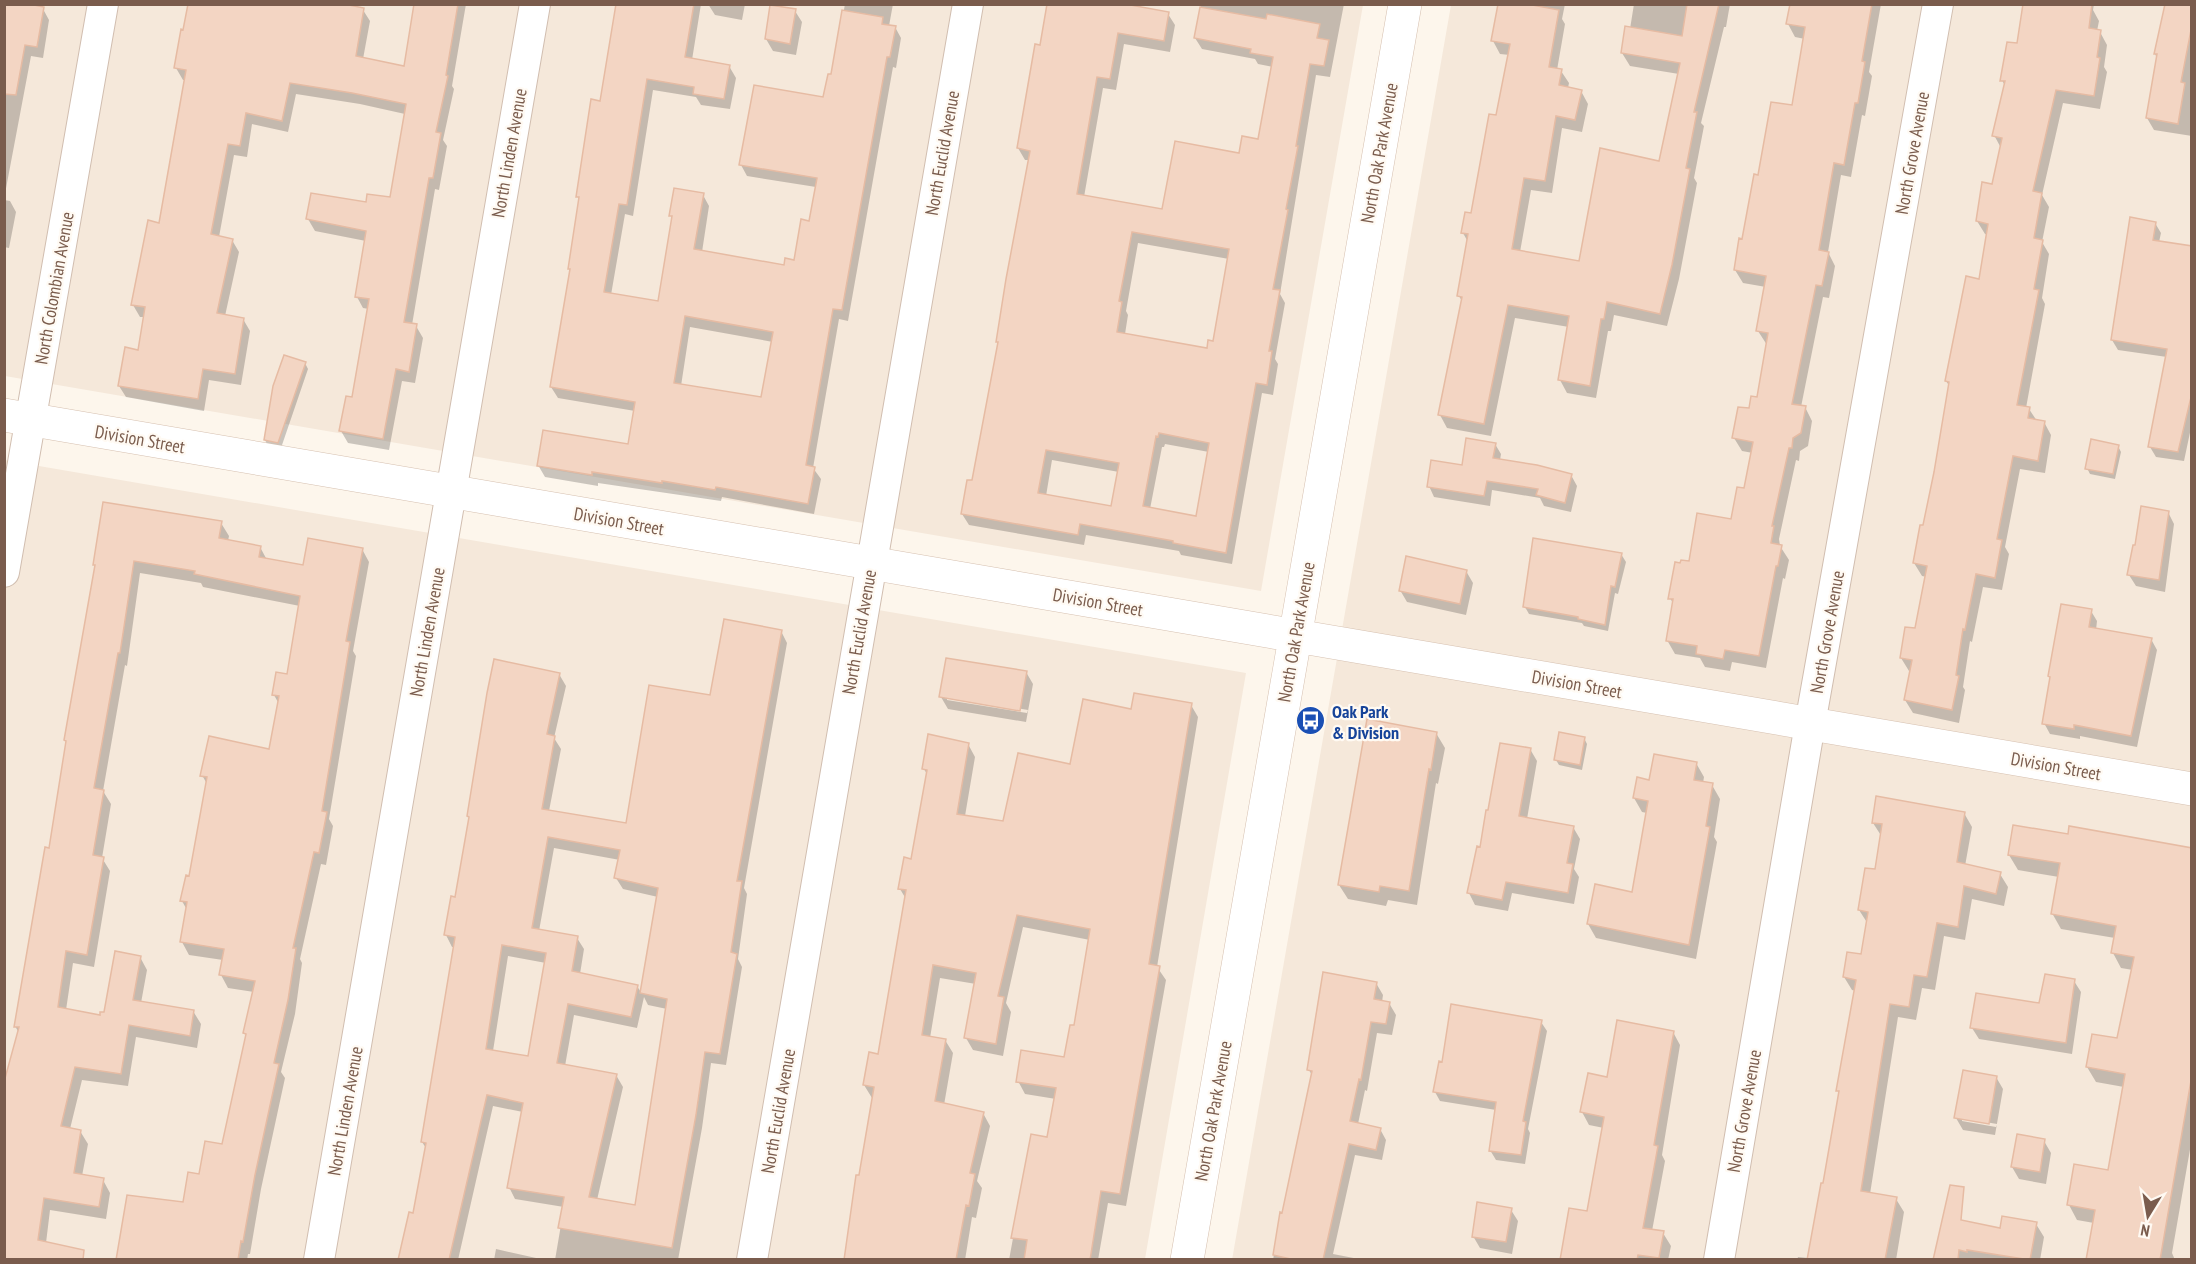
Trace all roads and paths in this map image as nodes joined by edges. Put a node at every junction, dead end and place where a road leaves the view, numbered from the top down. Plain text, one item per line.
1 (103, 4) edge
2 (535, 4) edge
3 (968, 4) edge
4 (1405, 4) edge
5 (1938, 4) edge
6 (18, 418) edge
7 (451, 492) junction
8 (871, 564) junction
9 (4, 572) edge
10 (1296, 636) junction
11 (1810, 724) junction
12 (2192, 789) edge
13 (319, 1260) edge
14 (752, 1260) edge
15 (1187, 1260) edge
16 (1719, 1260) edge

1 - 6 street, North Colombian Avenue
2 - 7 street, North Linden Avenue
3 - 8 street, North Euclid Avenue
4 - 10 street, North Oak Park Avenue
5 - 11 street, North Grove Avenue
6 - 7 street, Division Street
6 - 9 street, North Colombian Avenue
7 - 8 street, Division Street
7 - 13 street, North Linden Avenue
8 - 10 street, Division Street
8 - 14 street, North Euclid Avenue
10 - 11 street, Division Street
10 - 15 street, North Oak Park Avenue
11 - 12 street, Division Street
11 - 16 street, North Grove Avenue

